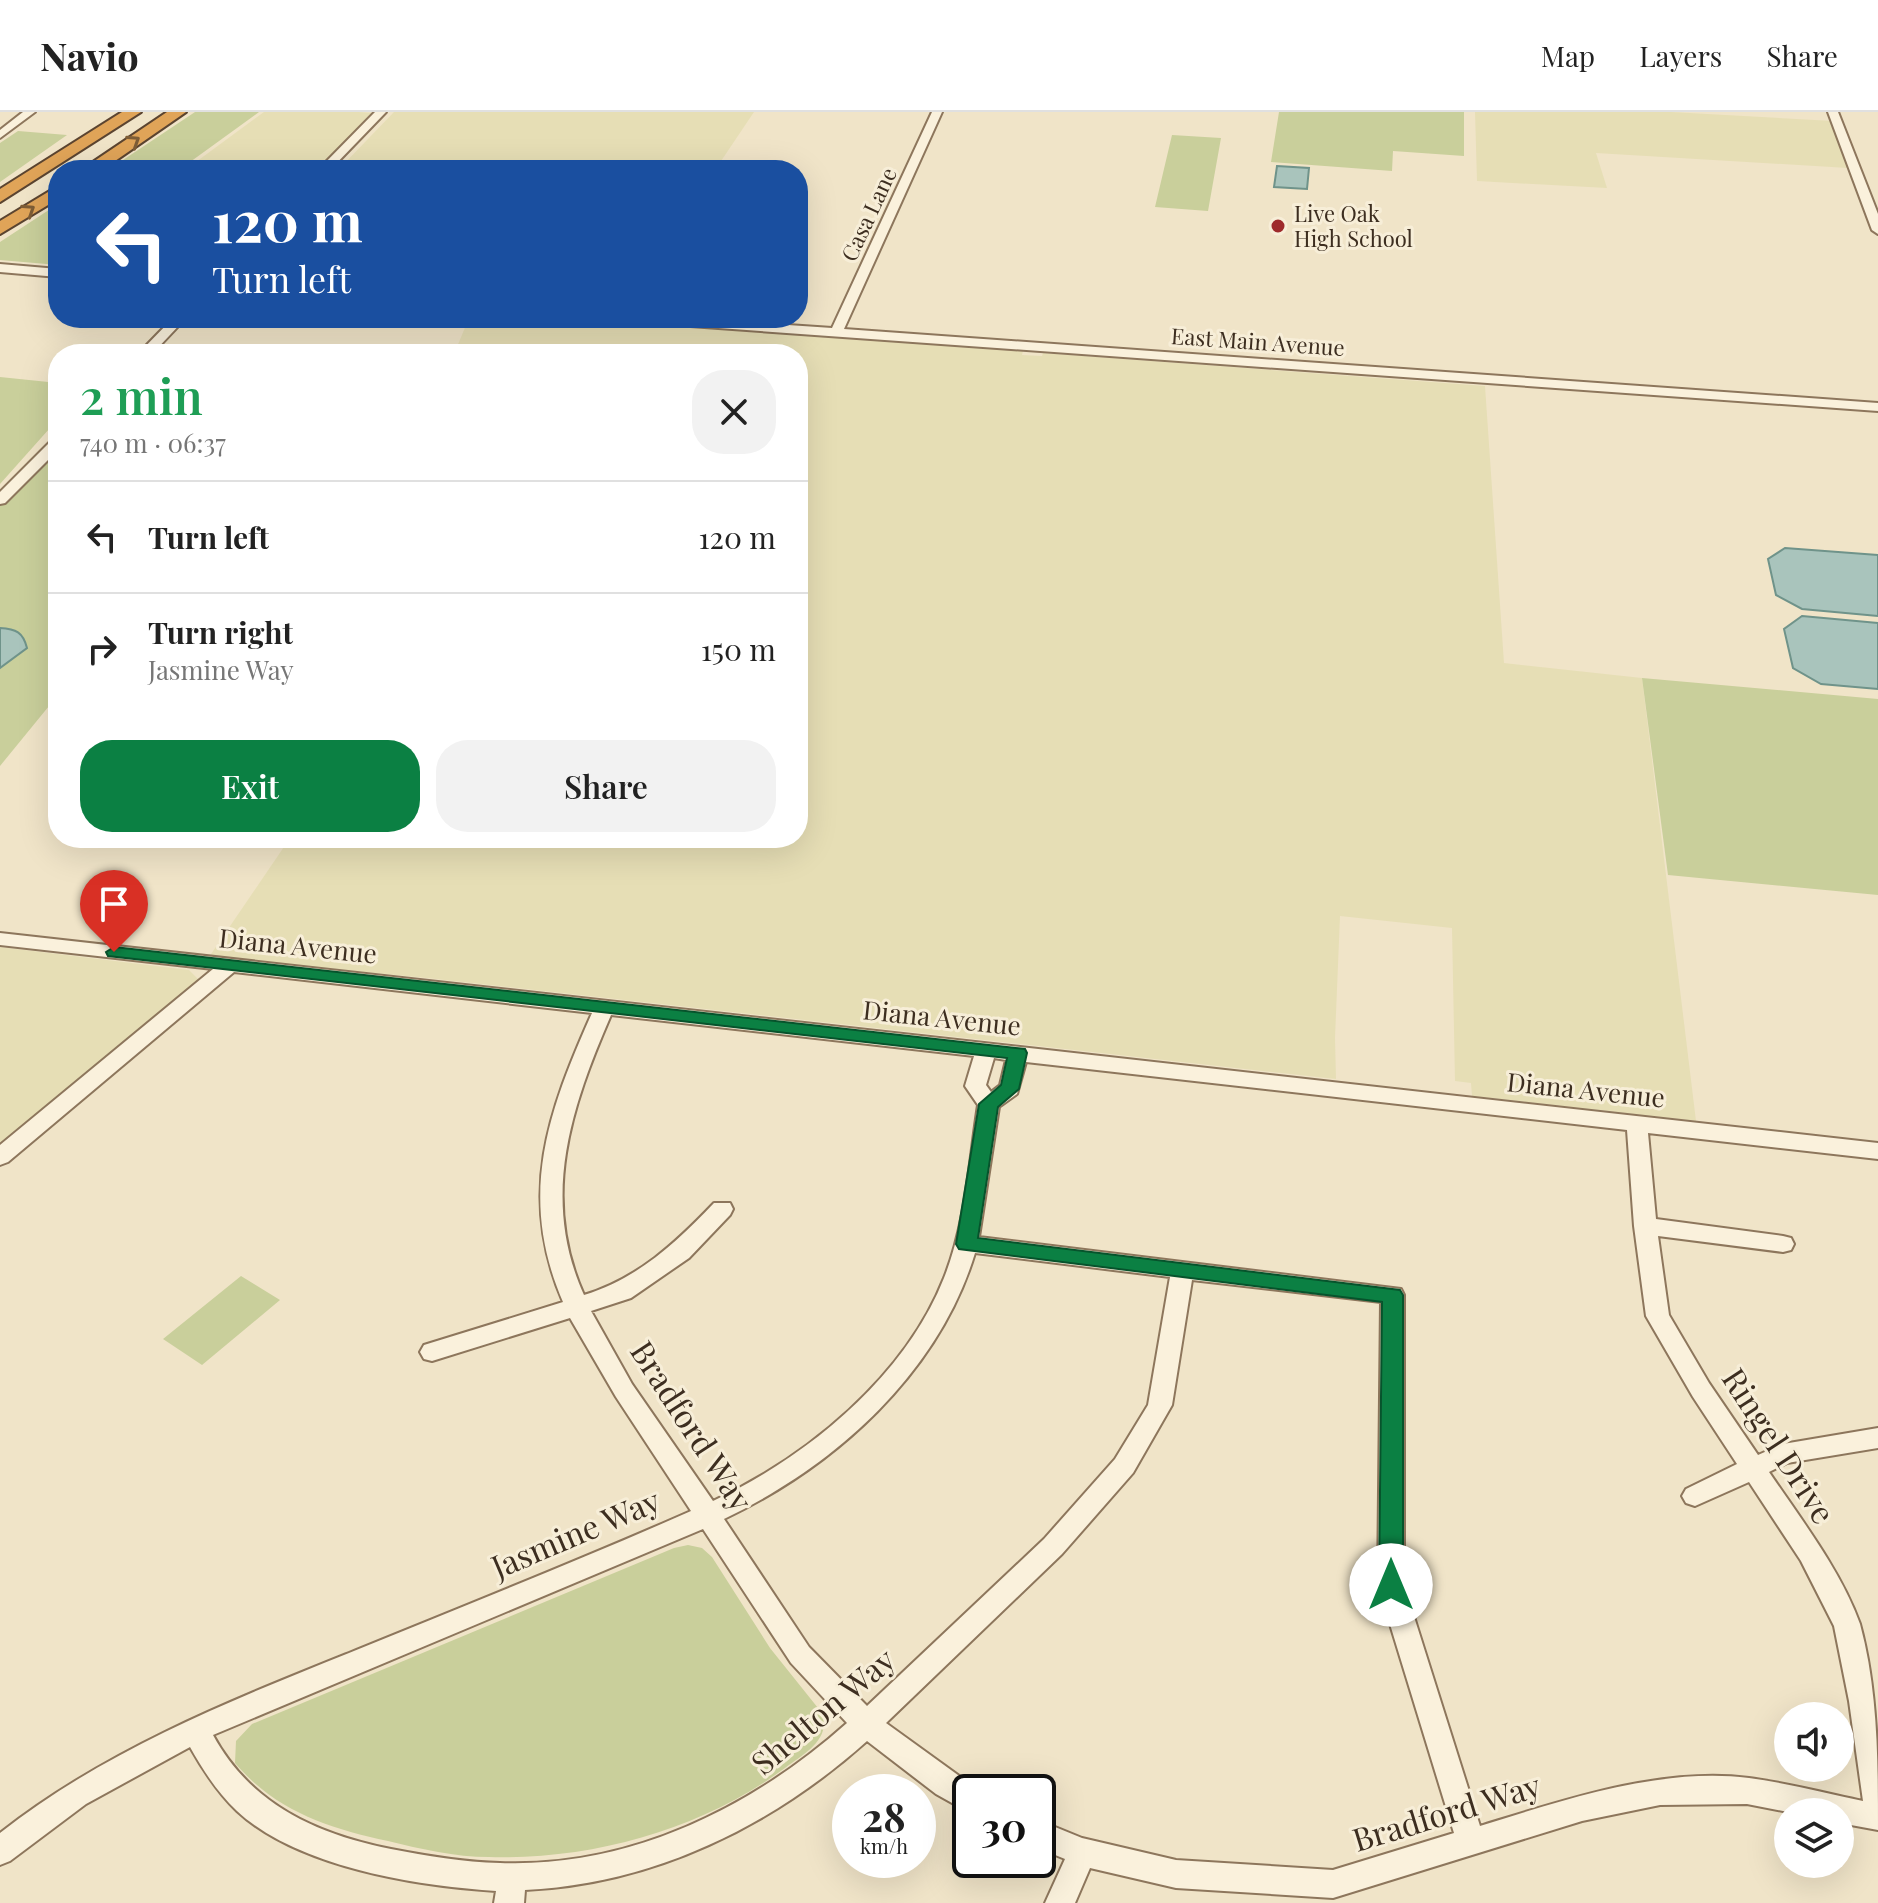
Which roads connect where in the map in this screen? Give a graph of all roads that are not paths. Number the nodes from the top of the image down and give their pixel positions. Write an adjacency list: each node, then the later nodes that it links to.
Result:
1 (30, 112): 7 (street)
2 (133, 112): 8 (highway)
3 (178, 112): 9 (highway, one-way to 3)
4 (381, 112): 10 (street)
5 (937, 112): 20 (street, Casa Lane)
6 (1833, 112): 15 (street)
7 (0, 135)
8 (58, 160)
9 (105, 160)
10 (334, 160)
11 (48, 166): 12 (highway)
12 (0, 197)
13 (48, 198): 14 (highway, one-way to 13)
14 (0, 229)
15 (1878, 230)
16 (0, 268): 17 (street)
17 (48, 272)
18 (170, 328): 21 (street)
19 (769, 328): 20 (street, East Main Avenue)
20 (836, 333): 22 (street, East Main Avenue)
21 (155, 344)
22 (1878, 407)
23 (48, 452): 24 (street)
24 (0, 500)
25 (0, 939): 26 (street, Diana Avenue)
26 (229, 966): 27 (street, Diana Avenue); 33 (street)
27 (604, 1008): 28 (street, Diana Avenue); 39 (street, Bradford Way)
28 (986, 1050): 29 (street, Diana Avenue); 30 (street, Jasmine Way)
29 (1018, 1053): 30 (street); 31 (street, Diana Avenue)
30 (989, 1104): 36 (street, Jasmine Way)
31 (1637, 1123): 32 (street, Diana Avenue); 35 (street, Ringel Drive)
32 (1878, 1151)
33 (0, 1157)
34 (722, 1209): 39 (street)
35 (1645, 1226): 37 (street); 42 (street, Ringel Drive)
36 (967, 1244): 38 (street); 44 (street, Jasmine Way)
37 (1783, 1244)
38 (1182, 1271): 45 (street, Shelton Way); 50 (street)
39 (577, 1308): 40 (street); 44 (street, Bradford Way)
40 (432, 1352)
41 (1878, 1438): 42 (street)
42 (1753, 1467): 43 (street); 48 (street, Ringel Drive)
43 (1695, 1496)
44 (708, 1515): 45 (street, Bradford Way); 46 (street, Jasmine Way)
45 (866, 1723): 47 (street, Bradford Way); 54 (street, Shelton Way)
46 (196, 1730): 52 (street, Jasmine Way); 54 (street, Shelton Way)
47 (952, 1789)
48 (1878, 1804)
49 (1878, 1817): 50 (street, Bradford Way)
50 (1470, 1840): 55 (street, Bradford Way)
51 (1056, 1841): 53 (street, Bradford Way)
52 (0, 1851)
53 (1082, 1852): 55 (street, Bradford Way); 56 (street)
54 (511, 1890)
55 (1336, 1893)
56 (1060, 1903)

